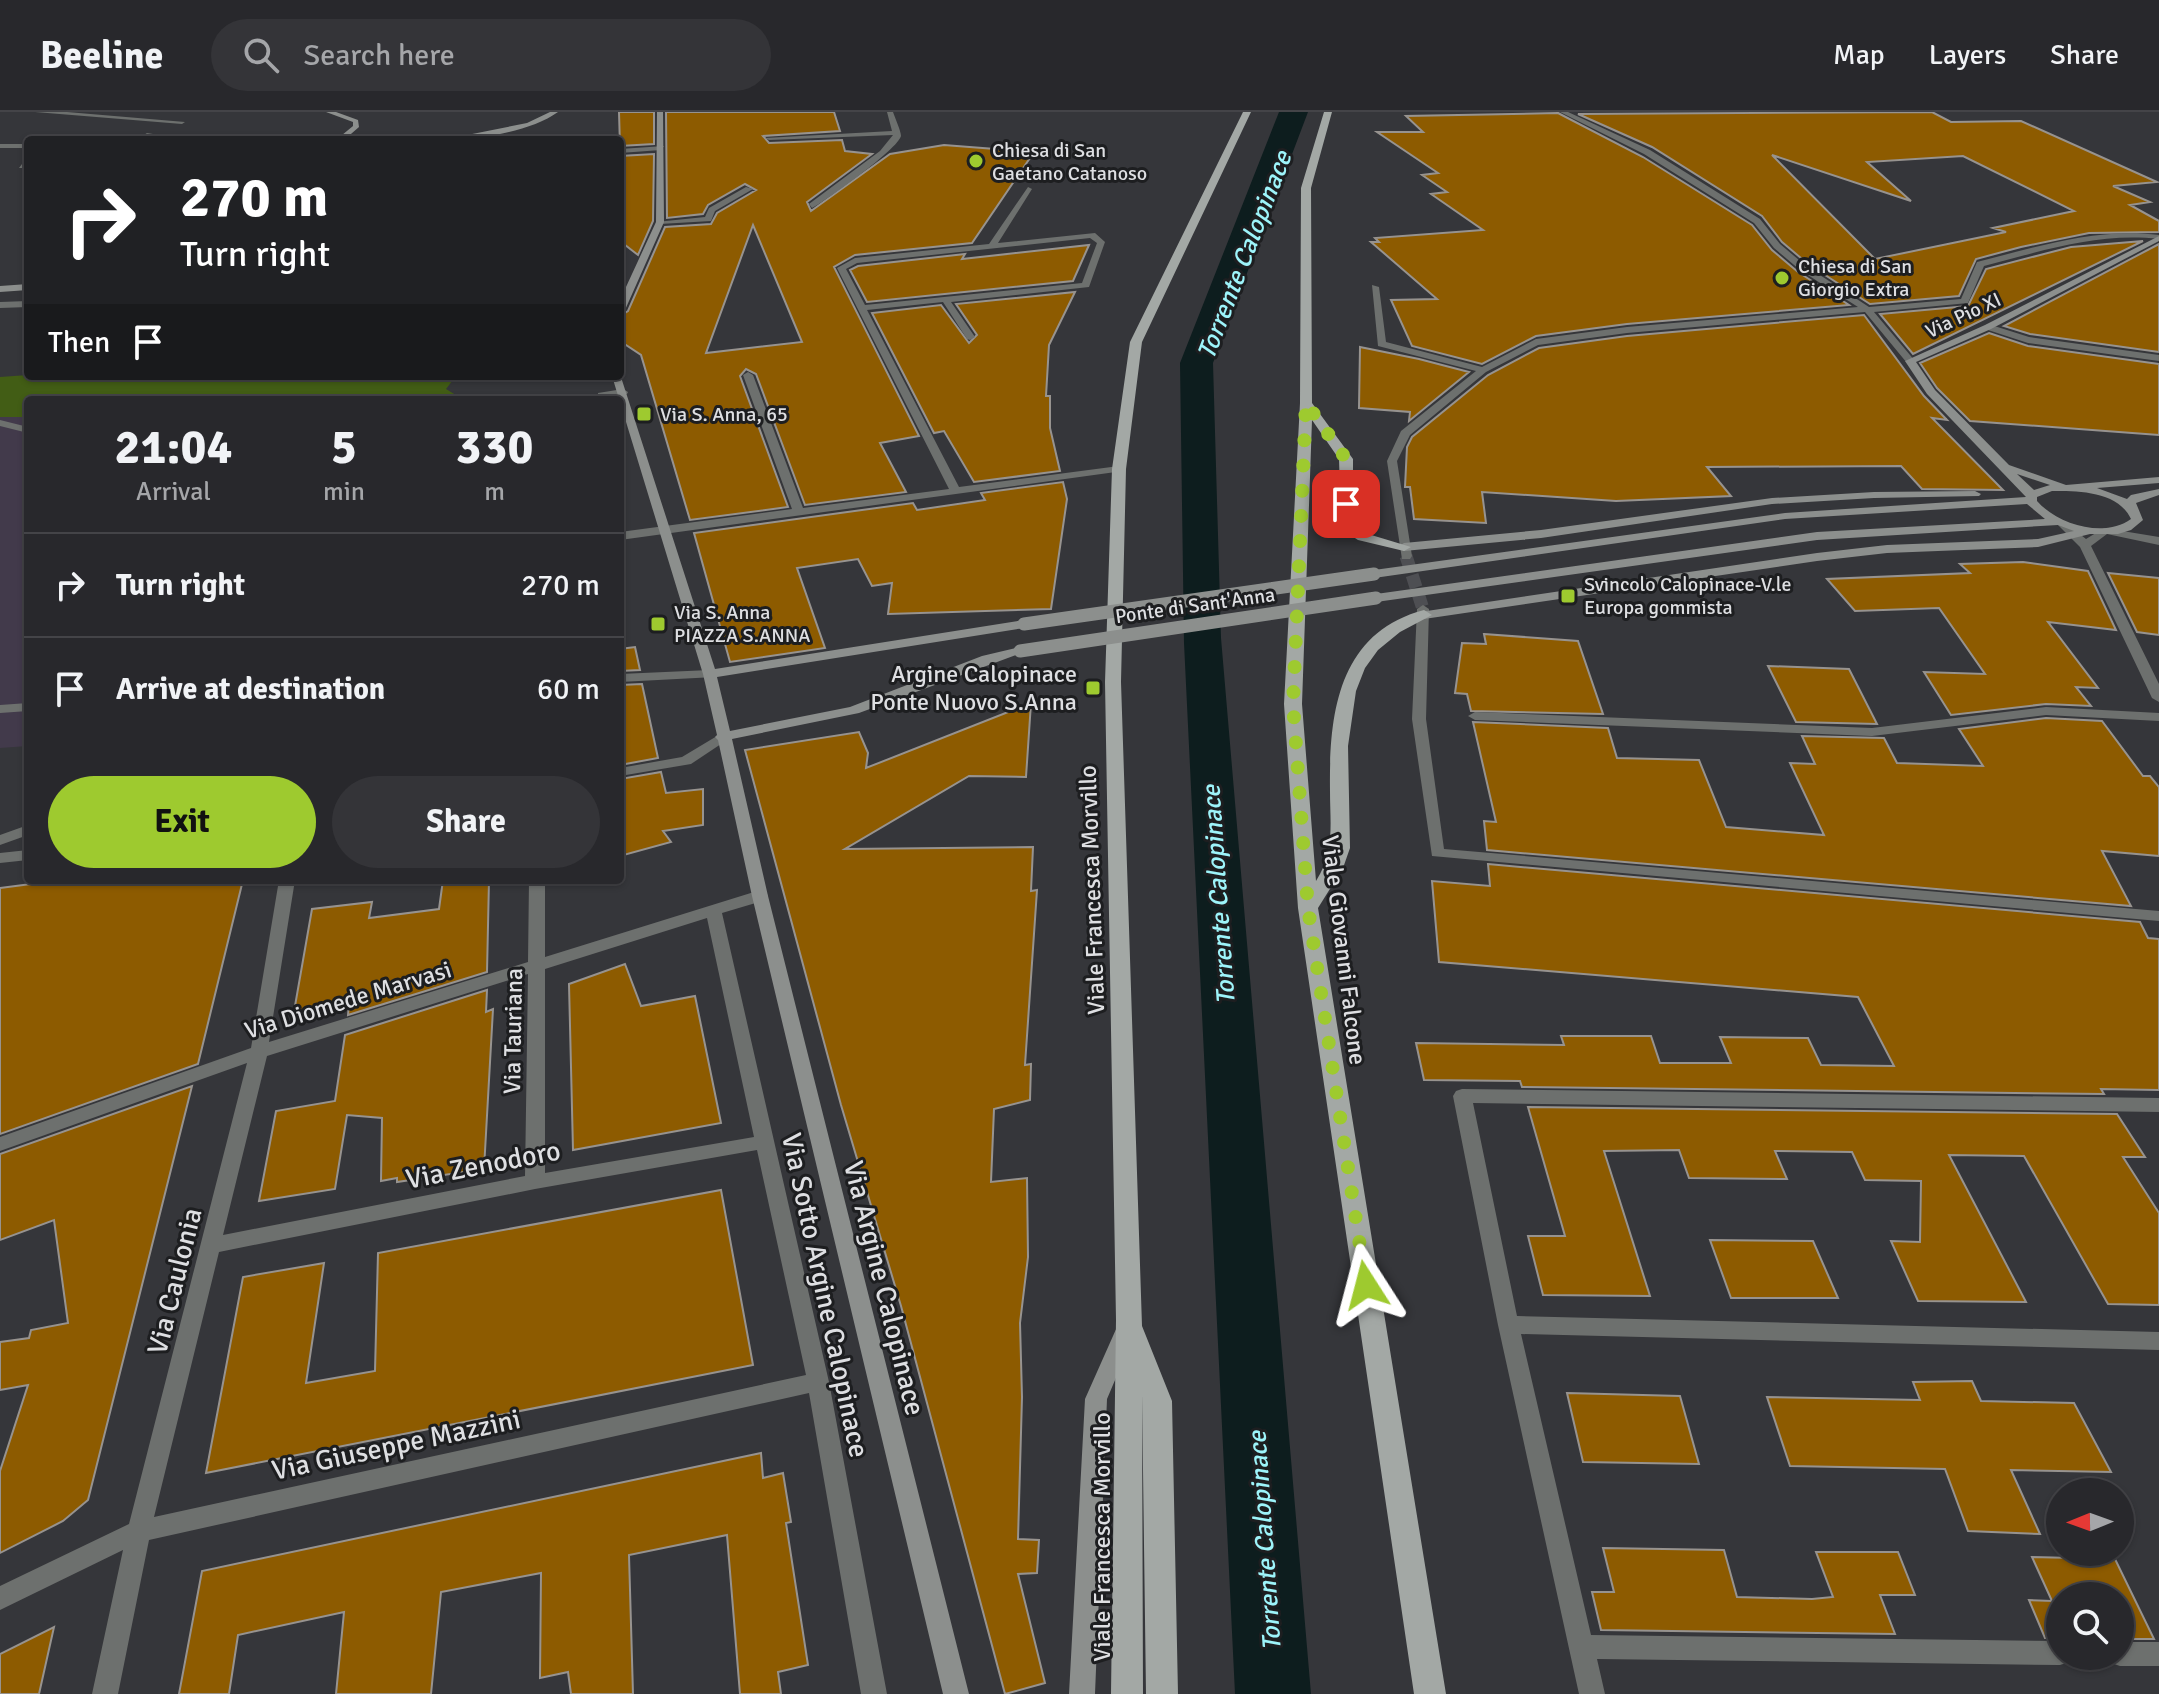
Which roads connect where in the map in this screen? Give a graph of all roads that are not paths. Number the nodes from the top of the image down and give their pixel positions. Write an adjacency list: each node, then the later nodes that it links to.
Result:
1 (38, 112): 9 (street)
2 (329, 112): 13 (street)
3 (555, 112): 14 (street)
4 (660, 112): 18 (street)
5 (890, 112): 10 (street)
6 (1247, 112): 50 (main road, Viale Francesca Morvillo)
7 (1328, 112): 46 (main road, Viale Giovanni Falcone)
8 (1563, 112): 36 (street)
9 (179, 125)
10 (897, 133): 15 (street); 24 (street)
11 (149, 134): 12 (street)
12 (146, 136)
13 (345, 136)
14 (468, 136)
15 (769, 138)
16 (0, 146): 17 (street)
17 (24, 146)
18 (661, 148): 19 (street); 25 (street)
19 (624, 151)
20 (24, 178): 21 (street)
21 (18, 179)
22 (749, 189): 25 (street)
23 (1028, 189): 27 (street)
24 (812, 206)
25 (660, 222): 32 (street)
26 (2159, 237): 36 (street); 37 (street, Via Pio XI)
27 (992, 246): 31 (street); 35 (street)
28 (24, 287): 30 (street)
29 (1375, 287): 41 (street)
30 (0, 289)
31 (945, 299): 35 (street); 38 (street)
32 (624, 301)
33 (24, 304): 34 (street)
34 (0, 305)
35 (863, 308): 53 (street)
36 (1868, 310): 40 (street); 41 (street)
37 (1988, 327): 39 (street); 40 (street, Via Pio XI)
38 (970, 337)
39 (2159, 358)
40 (1910, 361): 49 (street, Via Pio XI)
41 (1483, 370): 65 (street)
42 (748, 375): 57 (street)
43 (618, 380): 44 (street, Via Argine Calopinace)
44 (623, 392): 45 (street); 59 (street, Via Argine Calopinace)
45 (602, 396)
46 (1306, 403): 65 (main road); 83 (main road, Viale Giovanni Falcone)
47 (0, 423): 48 (street)
48 (24, 429)
49 (2005, 466): 52 (street, Via Pio XI); 55 (street, Via Pio XI)
50 (1119, 469): 53 (street); 93 (main road, Viale Francesca Morvillo)
51 (2159, 480): 52 (street)
52 (2067, 487): 55 (street); 56 (street, Via Pio XI)
53 (956, 492): 57 (street)
54 (2159, 492): 56 (street)
55 (2032, 497): 58 (street, Via Pio XI); 65 (street); 67 (street, Ponte di Sant'Anna, bridge)
56 (2134, 512): 60 (street); 62 (street)
57 (799, 513): 59 (street)
58 (2060, 523): 60 (street); 63 (street); 74 (street, Ponte di Sant'Anna, bridge)
59 (666, 530): 61 (street); 67 (street, Via Argine Calopinace)
60 (2102, 531): 63 (street); 64 (street)
61 (624, 535)
62 (2159, 535)
63 (2080, 540): 66 (street); 69 (street)
64 (2159, 541)
65 (1405, 552)
66 (1424, 612): 83 (main road); 85 (street)
67 (710, 674): 68 (street); 74 (street, Via Argine Calopinace)
68 (624, 678)
69 (2159, 698)
70 (24, 707): 71 (street)
71 (0, 709)
72 (1475, 716): 73 (street)
73 (2159, 717)
74 (722, 737): 75 (street); 82 (street, Via Argine Calopinace)
75 (624, 771)
76 (24, 831): 77 (street)
77 (0, 840)
78 (24, 855): 79 (street)
79 (0, 858)
80 (286, 884): 87 (street, Via Caulonia)
81 (537, 884): 86 (street, Via Tauriana)
82 (760, 896): 84 (street); 105 (street, Via Argine Calopinace)
83 (1308, 908): 109 (main road, Viale Giovanni Falcone)
84 (713, 910): 86 (street, Via Diomede Marvasi); 89 (street, Via Sotto Argine Calopinace)
85 (2159, 916)
86 (537, 967): 87 (street, Via Diomede Marvasi); 91 (street, Via Tauriana)
87 (259, 1052): 90 (street, Via Diomede Marvasi); 92 (street, Via Caulonia)
88 (2159, 1105): 94 (street)
89 (765, 1142): 91 (street, Via Zenodoro); 96 (street, Via Sotto Argine Calopinace)
90 (0, 1144)
91 (535, 1182): 92 (street, Via Zenodoro)
92 (212, 1245): 97 (street, Via Caulonia)
93 (1129, 1320): 106 (street); 107 (main road, Viale Francesca Morvillo); 108 (main road)
94 (1508, 1325): 95 (street); 99 (street)
95 (2159, 1341)
96 (818, 1382): 97 (street, Via Giuseppe Mazzini); 104 (street, Via Sotto Argine Calopinace)
97 (139, 1531): 98 (street, Via Giuseppe Mazzini); 103 (street, Via Caulonia)
98 (0, 1598)
99 (1584, 1647): 100 (street); 110 (street)
100 (2046, 1653)
101 (2134, 1654): 102 (street)
102 (2159, 1654)
103 (105, 1694)
104 (874, 1694)
105 (956, 1694)
106 (1082, 1694)
107 (1127, 1694)
108 (1162, 1694)
109 (1430, 1694)
110 (1592, 1694)

